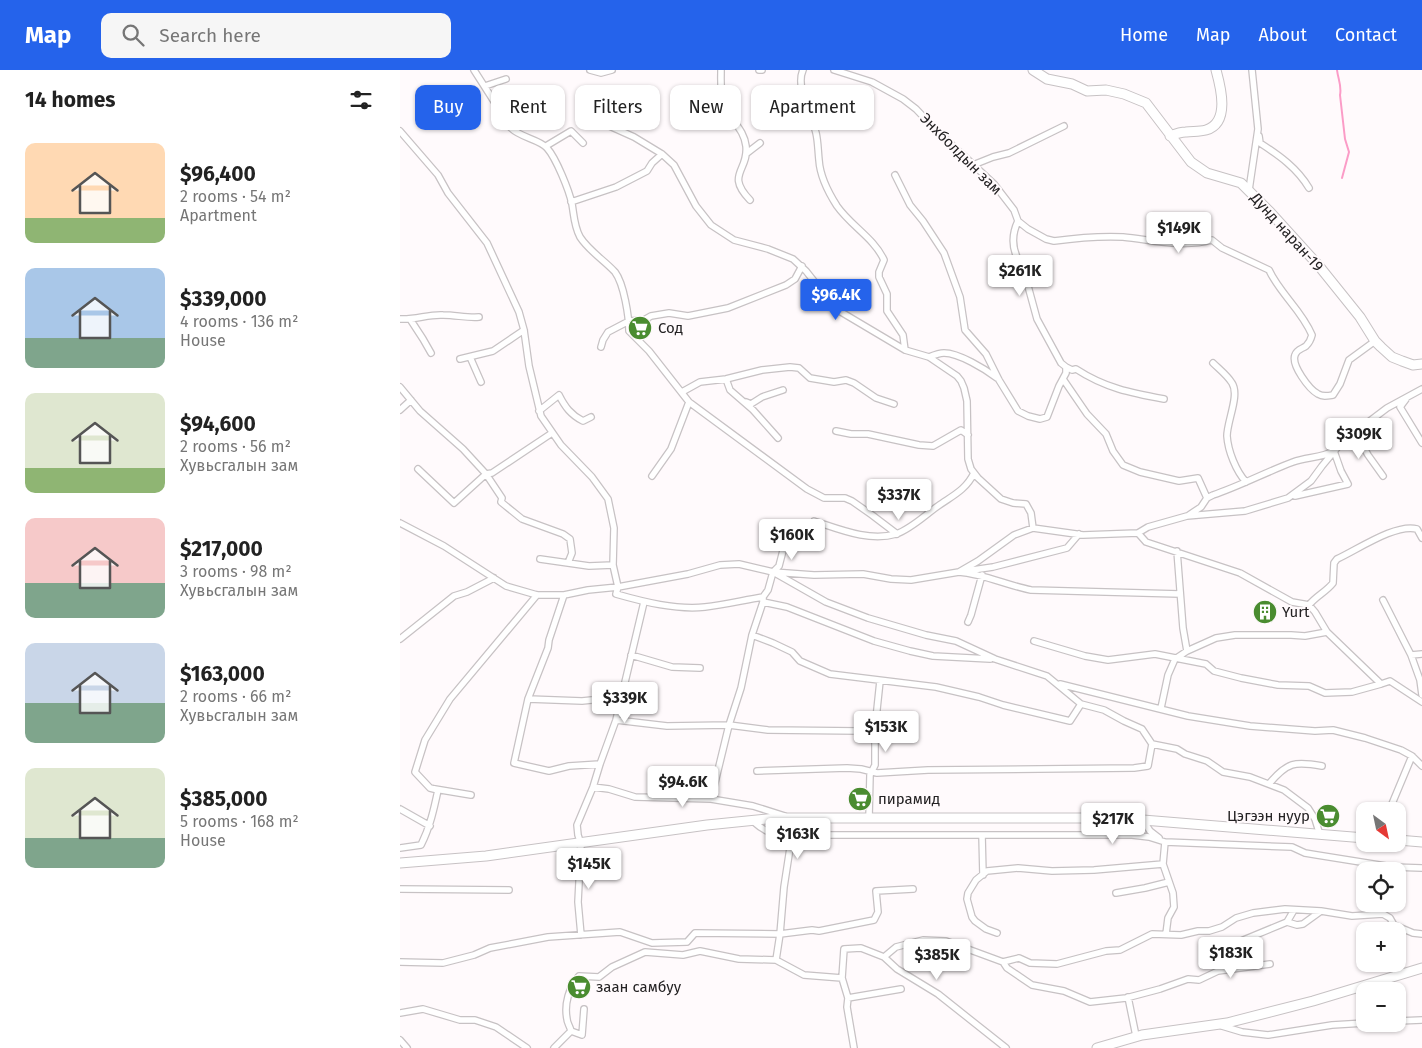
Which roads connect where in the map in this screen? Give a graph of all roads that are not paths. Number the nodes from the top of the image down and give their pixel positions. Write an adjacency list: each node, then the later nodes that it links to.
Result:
1 (474, 70): 11 (street)
2 (590, 70): 3 (street)
3 (612, 70)
4 (721, 70): 20 (street)
5 (803, 70): 37 (street)
6 (834, 70): 22 (street, Энхболдын зам)
7 (1033, 70): 16 (main road, Дунд наран-19)
8 (1216, 70): 16 (main road)
9 (1252, 70): 13 (street)
10 (506, 79): 11 (street)
11 (484, 86): 19 (street)
12 (1064, 126): 22 (street)
13 (1258, 129): 24 (street); 25 (street)
14 (618, 130): 21 (street)
15 (400, 131): 34 (street)
16 (1170, 136): 25 (main road, Дунд наран-19)
17 (583, 143): 19 (street)
18 (760, 143): 20 (street)
19 (546, 146): 27 (street)
20 (747, 153): 26 (street)
21 (662, 154): 27 (street); 29 (street)
22 (973, 165): 28 (street, Энхболдын зам)
23 (896, 175): 47 (street)
24 (1309, 188)
25 (1249, 190): 35 (main road, Дунд наран-19)
26 (750, 200)
27 (571, 202): 33 (street)
28 (1018, 221): 35 (street, Энхболдын зам); 44 (street)
29 (802, 266): 33 (street); 37 (street)
30 (479, 318): 32 (street)
31 (400, 319): 32 (street)
32 (410, 319): 38 (street)
33 (629, 321): 36 (street); 52 (street)
34 (524, 330): 39 (street); 60 (street)
35 (1375, 341): 43 (main road, Дунд наран-19)
36 (601, 347)
37 (905, 350): 40 (street)
38 (431, 353)
39 (470, 357): 41 (street); 48 (street)
40 (929, 357): 47 (street); 65 (street)
41 (460, 359)
42 (1213, 363): 74 (street)
43 (1422, 364)
44 (1066, 367): 46 (street); 53 (street)
45 (726, 379): 52 (street); 56 (street); 58 (street)
46 (1063, 379): 47 (street); 75 (street)
47 (998, 380)
48 (481, 382)
49 (400, 387): 55 (street)
50 (1422, 389): 54 (street)
51 (782, 390): 56 (street)
52 (682, 392): 57 (street)
53 (1164, 399)
54 (1406, 399): 63 (street); 67 (street)
55 (411, 400): 59 (street); 71 (street)
56 (742, 400): 66 (street)
57 (689, 402): 72 (street); 82 (street)
58 (894, 404)
59 (400, 410)
60 (539, 411): 61 (street); 64 (street)
61 (591, 417)
62 (836, 431): 65 (street)
63 (1355, 432): 68 (street); 73 (street)
64 (552, 433): 71 (street); 89 (street)
65 (968, 435): 70 (street)
66 (778, 438)
67 (1422, 443)
68 (1334, 451): 74 (street); 76 (street); 76 (street)
69 (418, 470): 71 (street)
70 (974, 473): 80 (street); 82 (street)
71 (486, 474): 88 (street)
72 (652, 476)
73 (1383, 476)
74 (1246, 482): 75 (street)
75 (1207, 498): 77 (street)
76 (1288, 498): 77 (street)
77 (1187, 516): 81 (street)
78 (814, 520): 82 (street)
79 (400, 523): 93 (street)
80 (1033, 528): 83 (street); 91 (street)
81 (1138, 533): 83 (street); 86 (street)
82 (896, 534)
83 (1079, 534): 91 (street)
84 (1422, 538): 101 (street)
85 (786, 539): 90 (street)
86 (1177, 551): 95 (street); 101 (street)
87 (540, 559): 88 (street)
88 (568, 563): 89 (street)
89 (614, 564): 94 (street)
90 (773, 572): 91 (street); 94 (street); 98 (street); 111 (street)
91 (959, 572): 92 (street)
92 (982, 575): 95 (street); 102 (street)
93 (494, 578): 96 (street); 105 (street)
94 (618, 587): 97 (street); 100 (street)
95 (1180, 594): 107 (street)
96 (537, 595): 97 (street); 135 (street)
97 (564, 595): 120 (street)
98 (763, 600): 100 (street); 104 (street); 111 (street)
99 (1383, 600): 110 (street)
100 (644, 602): 109 (street)
101 (1309, 605): 103 (street)
102 (968, 622)
103 (1327, 632): 107 (street); 117 (street)
104 (752, 635): 115 (street); 125 (street)
105 (400, 639)
106 (1034, 641): 112 (street)
107 (1187, 651): 112 (street)
108 (1422, 654): 110 (street)
109 (630, 655): 113 (street); 119 (street)
110 (1411, 655): 114 (street)
111 (995, 659): 116 (street)
112 (1175, 659): 117 (street); 123 (street)
113 (700, 668)
114 (1421, 680): 118 (street)
115 (880, 681): 122 (street); 126 (street)
116 (1058, 684): 122 (street); 123 (street)
117 (1381, 684): 121 (street)
118 (1422, 695)
119 (620, 697): 120 (street); 124 (street)
120 (528, 699): 129 (street)
121 (1422, 702)
122 (1082, 704): 127 (street)
123 (1161, 708): 128 (street)
124 (616, 720): 125 (street); 129 (street)
125 (729, 725): 126 (street); 138 (street)
126 (875, 728): 133 (street)
127 (1152, 744): 133 (street); 134 (street)
128 (1412, 756): 131 (street); 139 (street)
129 (600, 764): 136 (street)
130 (1322, 766): 134 (street)
131 (1422, 766)
132 (757, 771): 133 (street)
133 (872, 771): 142 (street)
134 (1270, 784): 148 (street)
135 (430, 788): 137 (street); 145 (street)
136 (593, 788): 138 (street); 153 (street)
137 (471, 795)
138 (711, 799): 141 (street)
139 (1393, 802)
140 (400, 809): 145 (street)
141 (790, 818): 142 (main road); 144 (main road)
142 (869, 818): 143 (main road)
143 (1143, 820): 148 (main road); 151 (street)
144 (754, 822): 146 (street); 153 (main road)
145 (430, 826): 154 (street)
146 (792, 835): 147 (street); 168 (street)
147 (982, 835): 151 (street); 158 (street)
148 (1320, 835): 149 (main road)
149 (1356, 837)
150 (1406, 841): 152 (main road)
151 (1166, 842): 156 (street); 157 (street)
152 (1422, 842)
153 (581, 844): 155 (main road); 171 (street)
154 (400, 848)
155 (400, 863)
156 (1163, 864): 158 (street); 159 (street)
157 (1422, 868)
158 (983, 875): 167 (street)
159 (1169, 882): 163 (street); 169 (street)
160 (400, 889): 162 (street)
161 (913, 889): 168 (street)
162 (509, 890)
163 (1116, 894)
164 (1294, 910): 165 (street); 166 (street); 169 (street)
165 (1322, 911): 166 (street); 170 (street)
166 (1287, 922): 172 (street)
167 (997, 933)
168 (780, 934): 171 (street); 174 (street)
169 (1166, 934): 176 (street)
170 (1422, 934)
171 (581, 935): 175 (street)
172 (1241, 941)
173 (884, 956): 176 (street); 179 (street); 196 (street)
174 (776, 960): 179 (street); 189 (street)
175 (400, 962)
176 (1003, 962): 181 (street)
177 (1270, 964): 181 (street)
178 (1422, 968): 188 (main road)
179 (842, 978): 182 (street)
180 (901, 989): 182 (street)
181 (1128, 997): 190 (street)
182 (848, 998): 195 (street)
183 (584, 1009): 189 (street)
184 (400, 1013): 193 (street)
185 (1422, 1020): 186 (street)
186 (1406, 1021)
187 (1356, 1024): 188 (street)
188 (1219, 1025): 190 (main road)
189 (571, 1031): 194 (street)
190 (1136, 1036): 197 (main road)
191 (400, 1040): 192 (street)
192 (407, 1048)
193 (526, 1048)
194 (554, 1048)
195 (854, 1048)
196 (1006, 1048)
197 (1097, 1048)

